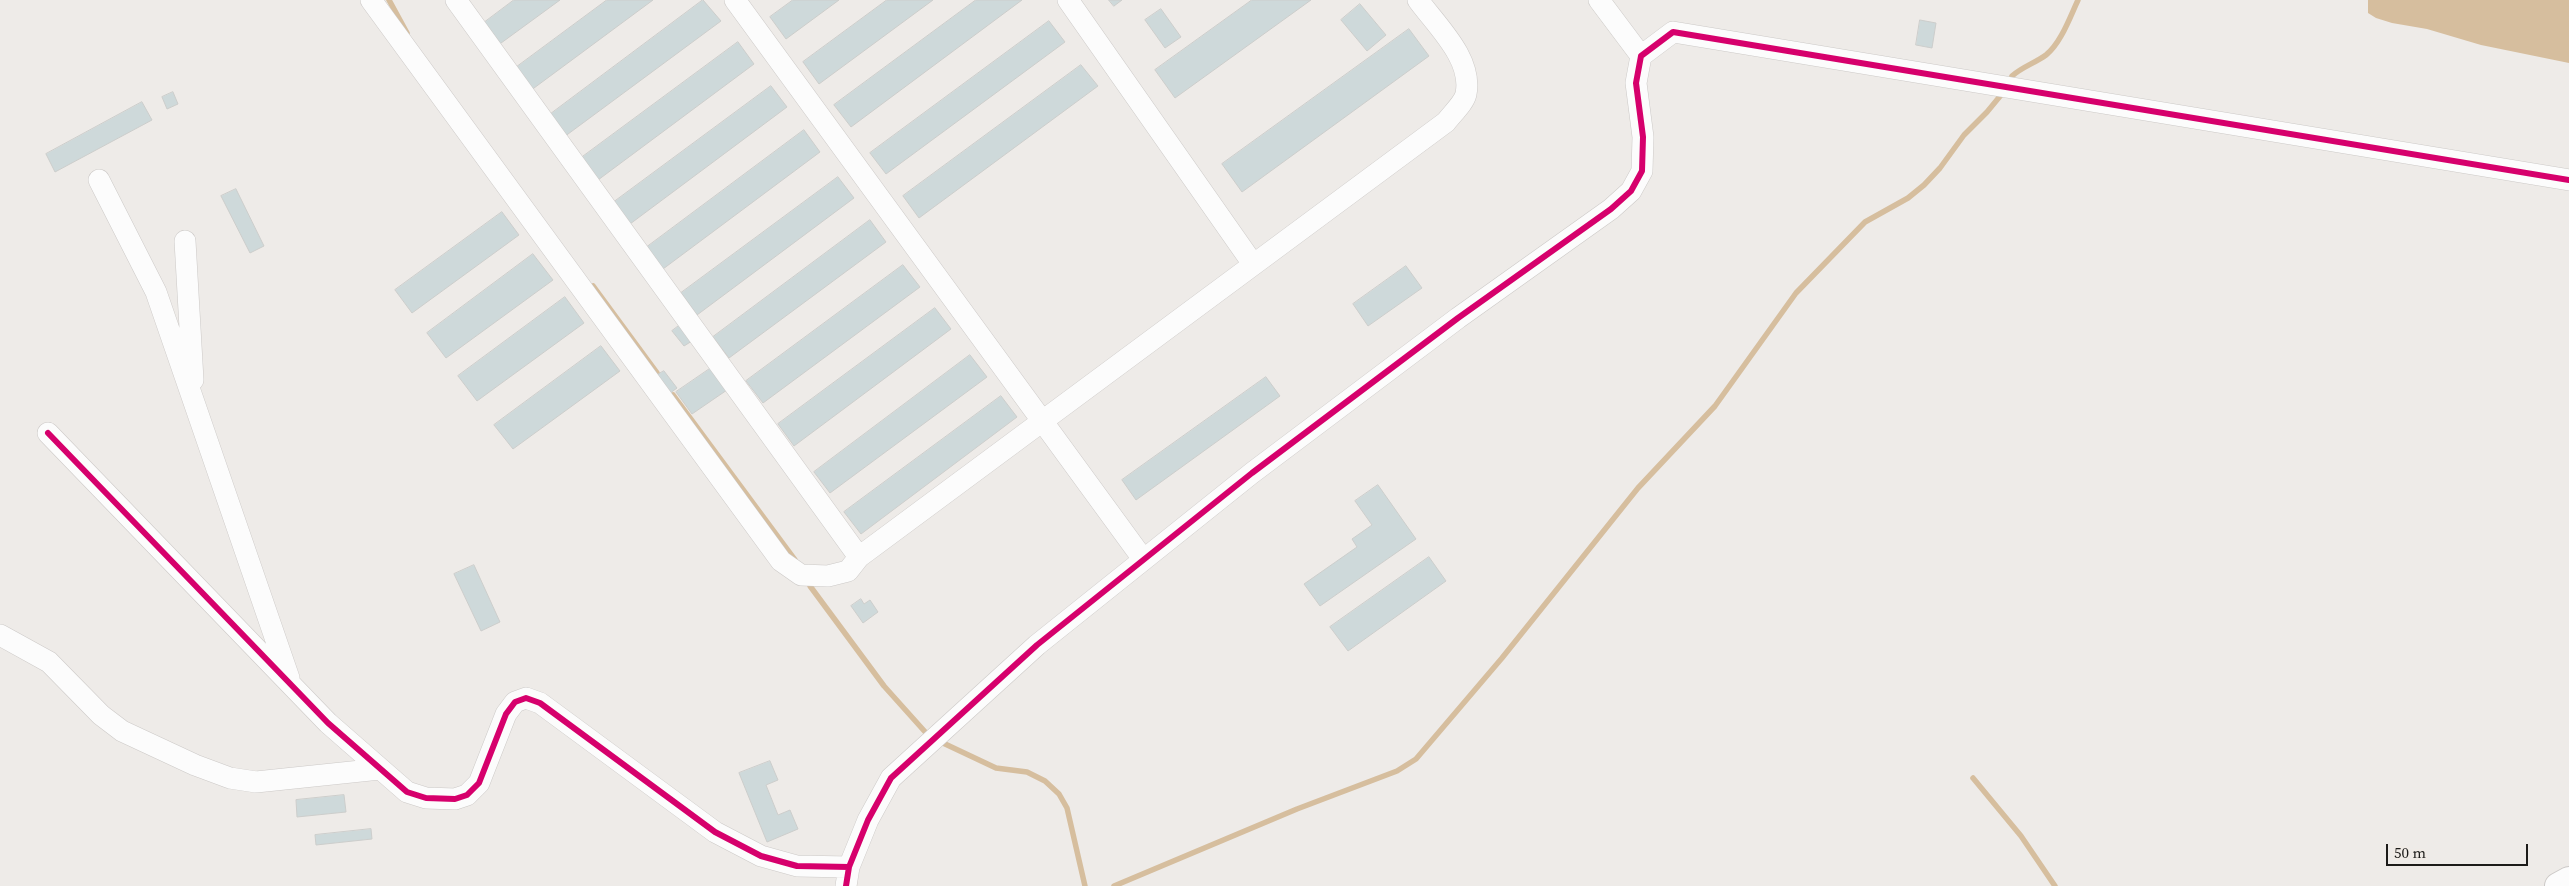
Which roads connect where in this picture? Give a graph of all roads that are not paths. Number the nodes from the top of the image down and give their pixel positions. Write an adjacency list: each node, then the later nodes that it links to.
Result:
1 (371, 0): 15 (street)
2 (456, 0): 15 (street)
3 (735, 0): 13 (street)
4 (1068, 0): 11 (street)
5 (1418, 0): 11 (street)
6 (1599, 0): 7 (street)
7 (1641, 56): 9 (street); 16 (street)
8 (99, 180): 12 (street)
9 (2569, 180)
10 (185, 241): 12 (street)
11 (1253, 264): 13 (street)
12 (195, 405): 18 (street)
13 (1041, 420): 15 (street); 16 (street)
14 (48, 433): 18 (street)
15 (859, 557)
16 (1143, 559): 20 (street)
17 (0, 634): 19 (street)
18 (291, 684): 19 (street)
19 (380, 769): 20 (street)
20 (848, 877)
21 (2569, 880): 22 (main road)
22 (2558, 886)

